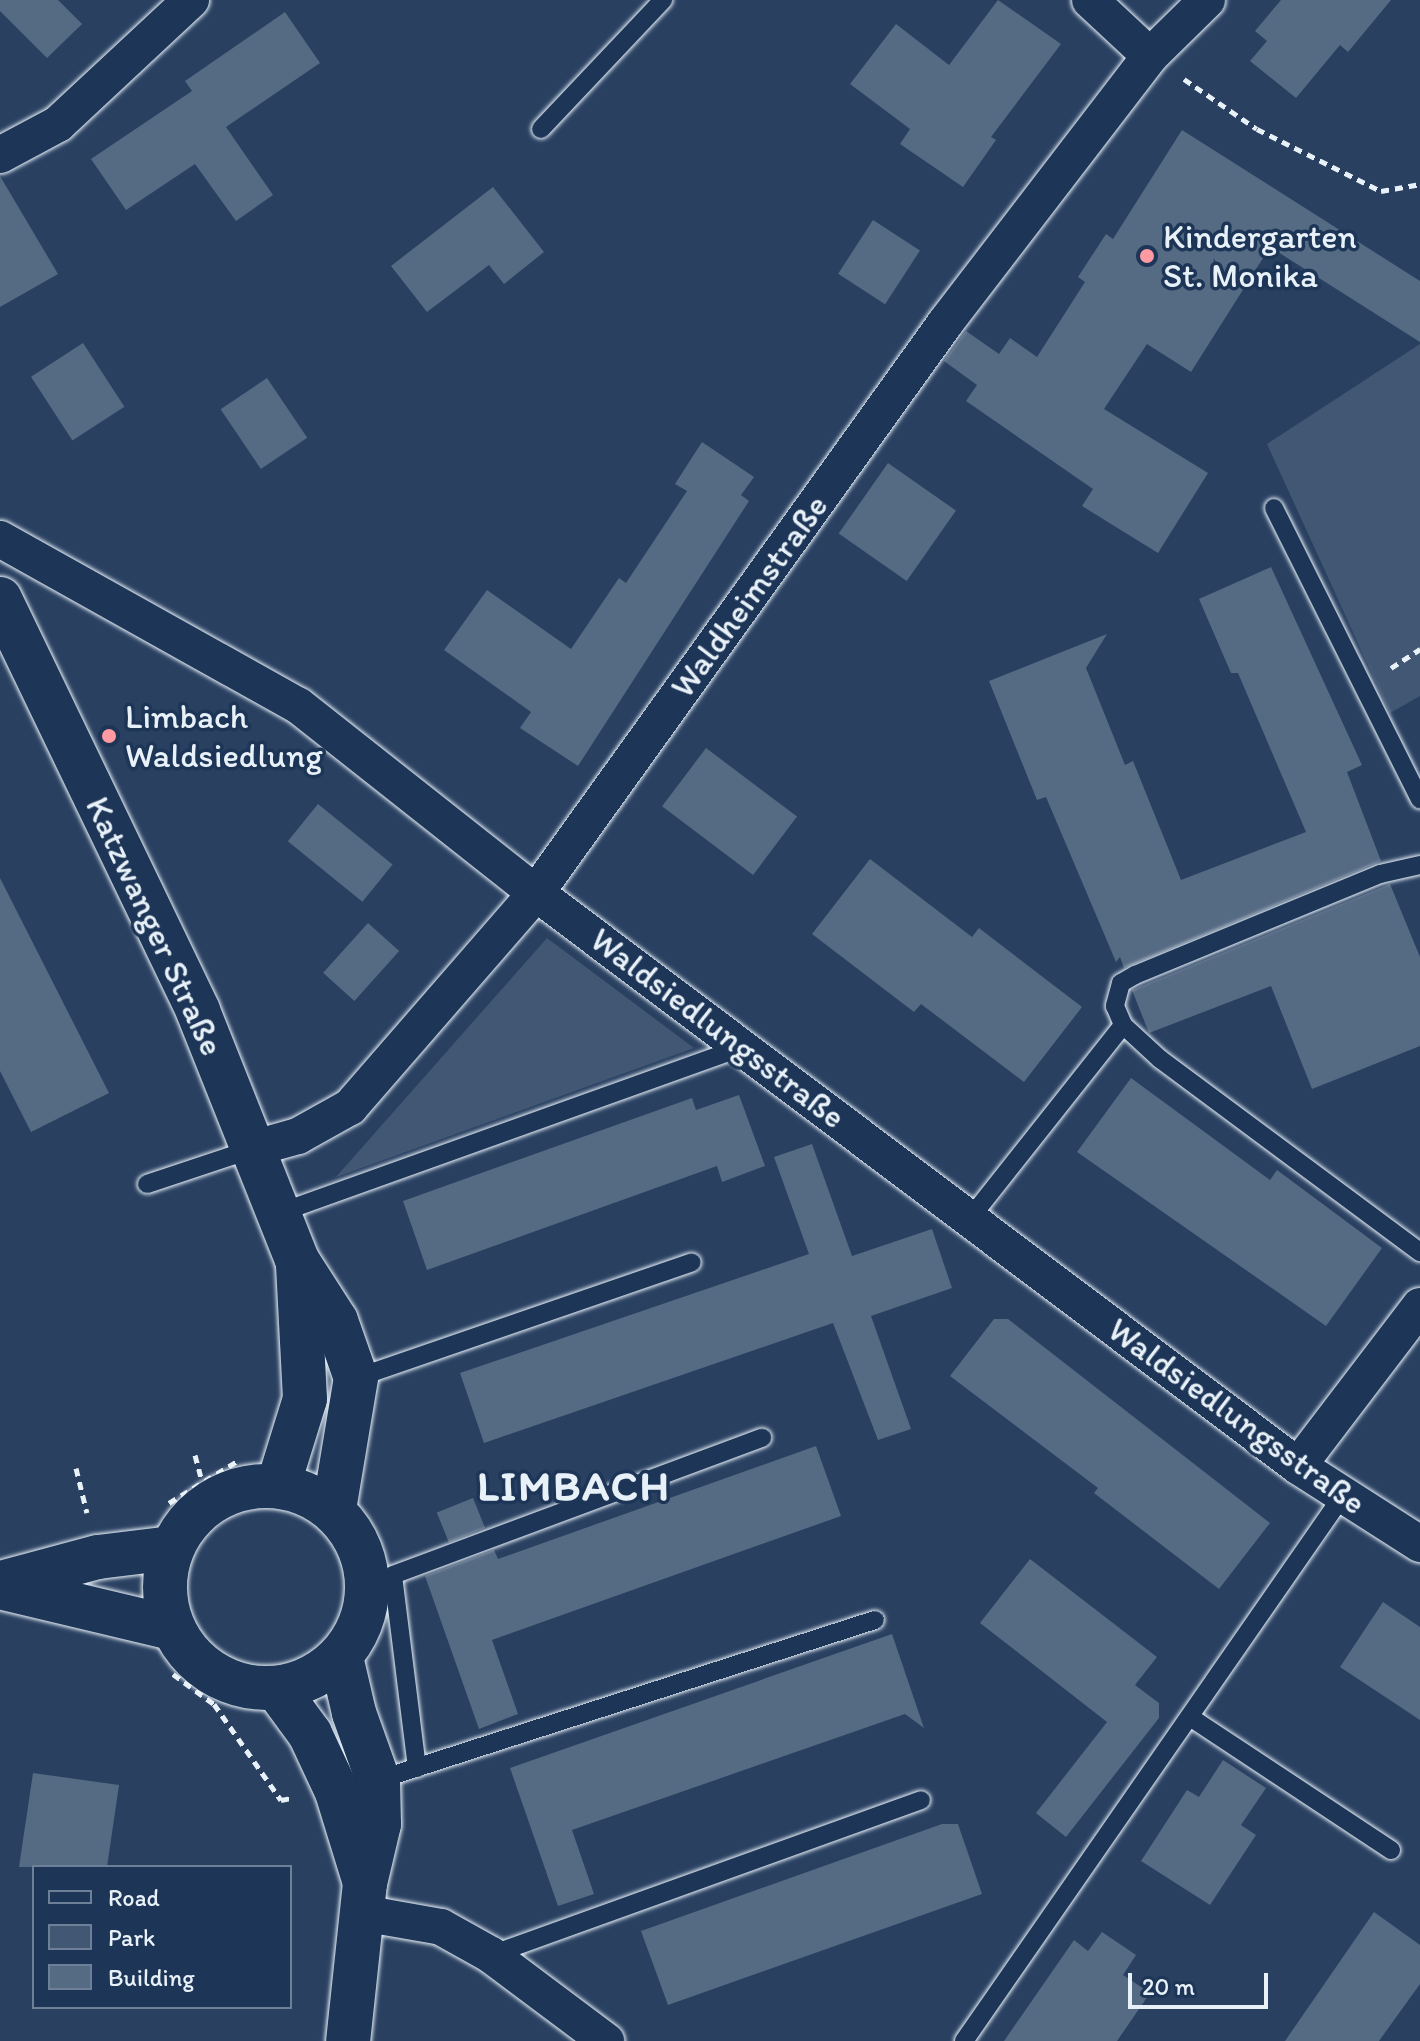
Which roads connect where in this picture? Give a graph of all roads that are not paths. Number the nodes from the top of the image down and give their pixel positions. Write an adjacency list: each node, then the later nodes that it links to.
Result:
1 (191, 0): 7 (street)
2 (663, 0): 6 (lane)
3 (1090, 0): 5 (street)
4 (1207, 0): 5 (street, Waldheimstraße)
5 (1162, 64): 13 (street, Waldheimstraße)
6 (541, 129)
7 (0, 155)
8 (1274, 508): 11 (lane)
9 (0, 539): 13 (street, Waldsiedlungsstraße)
10 (0, 599): 16 (main road, Katzwanger Straße)
11 (1420, 800)
12 (1420, 865): 14 (lane)
13 (536, 893): 15 (street, Waldsiedlungsstraße); 16 (street, Waldheimstraße)
14 (1123, 1025): 19 (lane); 20 (lane)
15 (745, 1046): 18 (lane); 19 (street, Waldsiedlungsstraße)
16 (255, 1148): 17 (lane); 18 (main road, Katzwanger Straße)
17 (147, 1184)
18 (279, 1213): 21 (main road, Katzwanger Straße)
19 (971, 1217): 26 (street, Waldsiedlungsstraße)
20 (1420, 1252)
21 (297, 1260): 24 (main road, Katzwanger Straße); 27 (main road, Katzwanger Straße)
22 (692, 1262): 24 (lane)
23 (1420, 1306): 26 (street)
24 (356, 1378): 29 (main road, Katzwanger Straße)
25 (762, 1438): 38 (lane)
26 (1298, 1466): 28 (street, Waldsiedlungsstraße)
27 (278, 1486): 29 (main road); 31 (main road)
28 (1341, 1498): 30 (street, Waldsiedlungsstraße); 37 (lane)
29 (334, 1510): 35 (main road)
30 (1420, 1544)
31 (171, 1548): 32 (main road); 34 (main road)
32 (0, 1585): 34 (main road)
33 (875, 1620): 38 (lane)
34 (169, 1648): 36 (main road)
35 (341, 1657): 36 (main road); 38 (main road)
36 (277, 1689): 38 (main road)
37 (1190, 1717): 40 (lane); 45 (lane)
38 (377, 1780): 41 (main road)
39 (921, 1800): 42 (lane)
40 (1391, 1850)
41 (364, 1898): 42 (street); 43 (main road)
42 (491, 1955): 44 (street)
43 (348, 2041)
44 (606, 2041)
45 (964, 2041)

